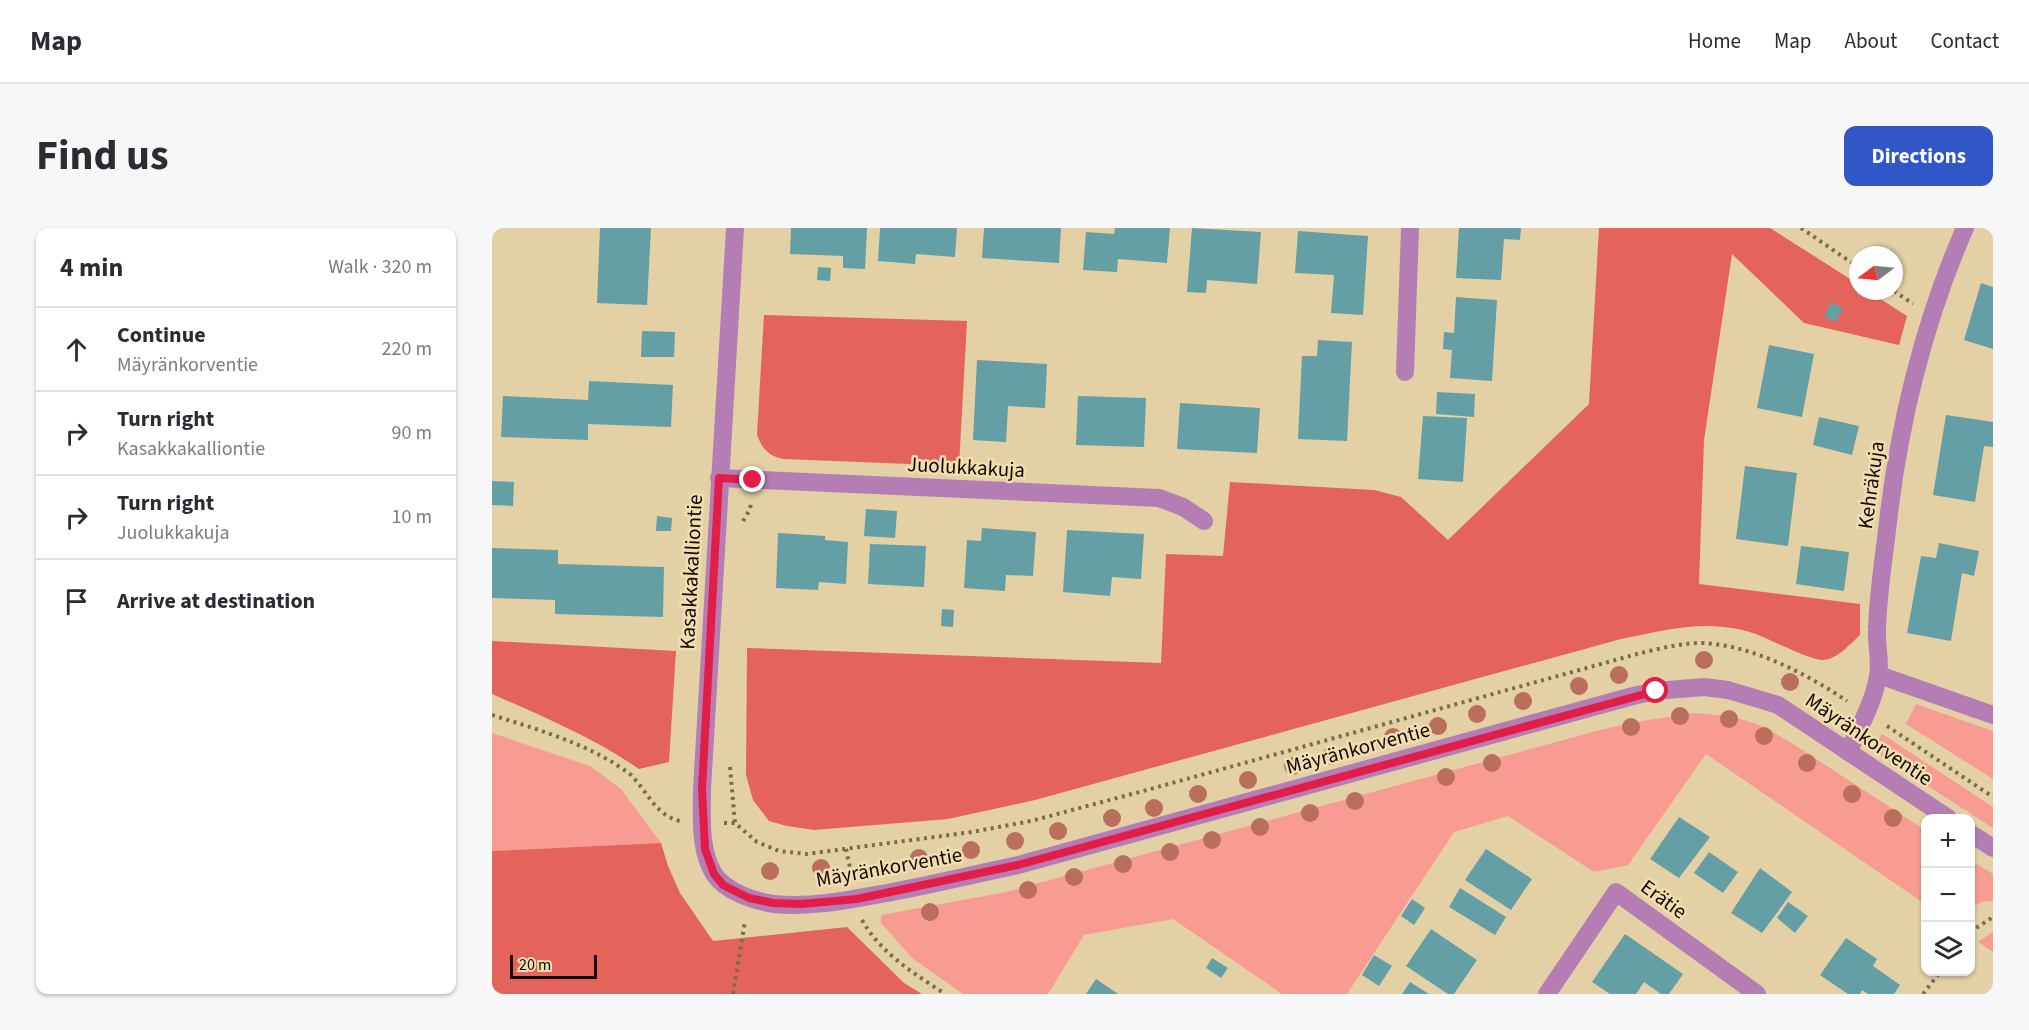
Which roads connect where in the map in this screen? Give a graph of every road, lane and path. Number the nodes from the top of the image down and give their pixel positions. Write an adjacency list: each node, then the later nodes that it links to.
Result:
1 (735, 228): 7 (street, Kasakkakalliontie)
2 (1410, 228): 6 (street)
3 (1801, 228): 5 (path)
4 (1965, 228): 9 (street, Kehräkuja)
5 (1849, 261)
6 (1405, 372)
7 (719, 478): 8 (street, Juolukkakuja); 23 (street, Kasakkakalliontie)
8 (1204, 521)
9 (1879, 675): 12 (street); 14 (street, Kehräkuja)
10 (1850, 703): 21 (path)
11 (492, 715): 17 (path)
12 (1993, 715)
13 (1888, 727): 15 (path)
14 (1848, 752): 16 (street, Mäyränkorventie); 23 (street, Mäyränkorventie)
15 (1993, 797)
16 (1941, 814)
17 (686, 822)
18 (735, 823): 21 (path)
19 (1975, 836): 20 (street)
20 (1993, 848)
21 (846, 849): 22 (path)
22 (853, 878)
23 (749, 898): 28 (path)
24 (860, 917): 29 (path)
25 (1993, 917): 26 (path)
26 (1975, 929)
27 (1937, 976): 32 (path)
28 (733, 994)
29 (945, 994)
30 (1547, 994): 31 (street, Erätie)
31 (1756, 994)
32 (1923, 994)

